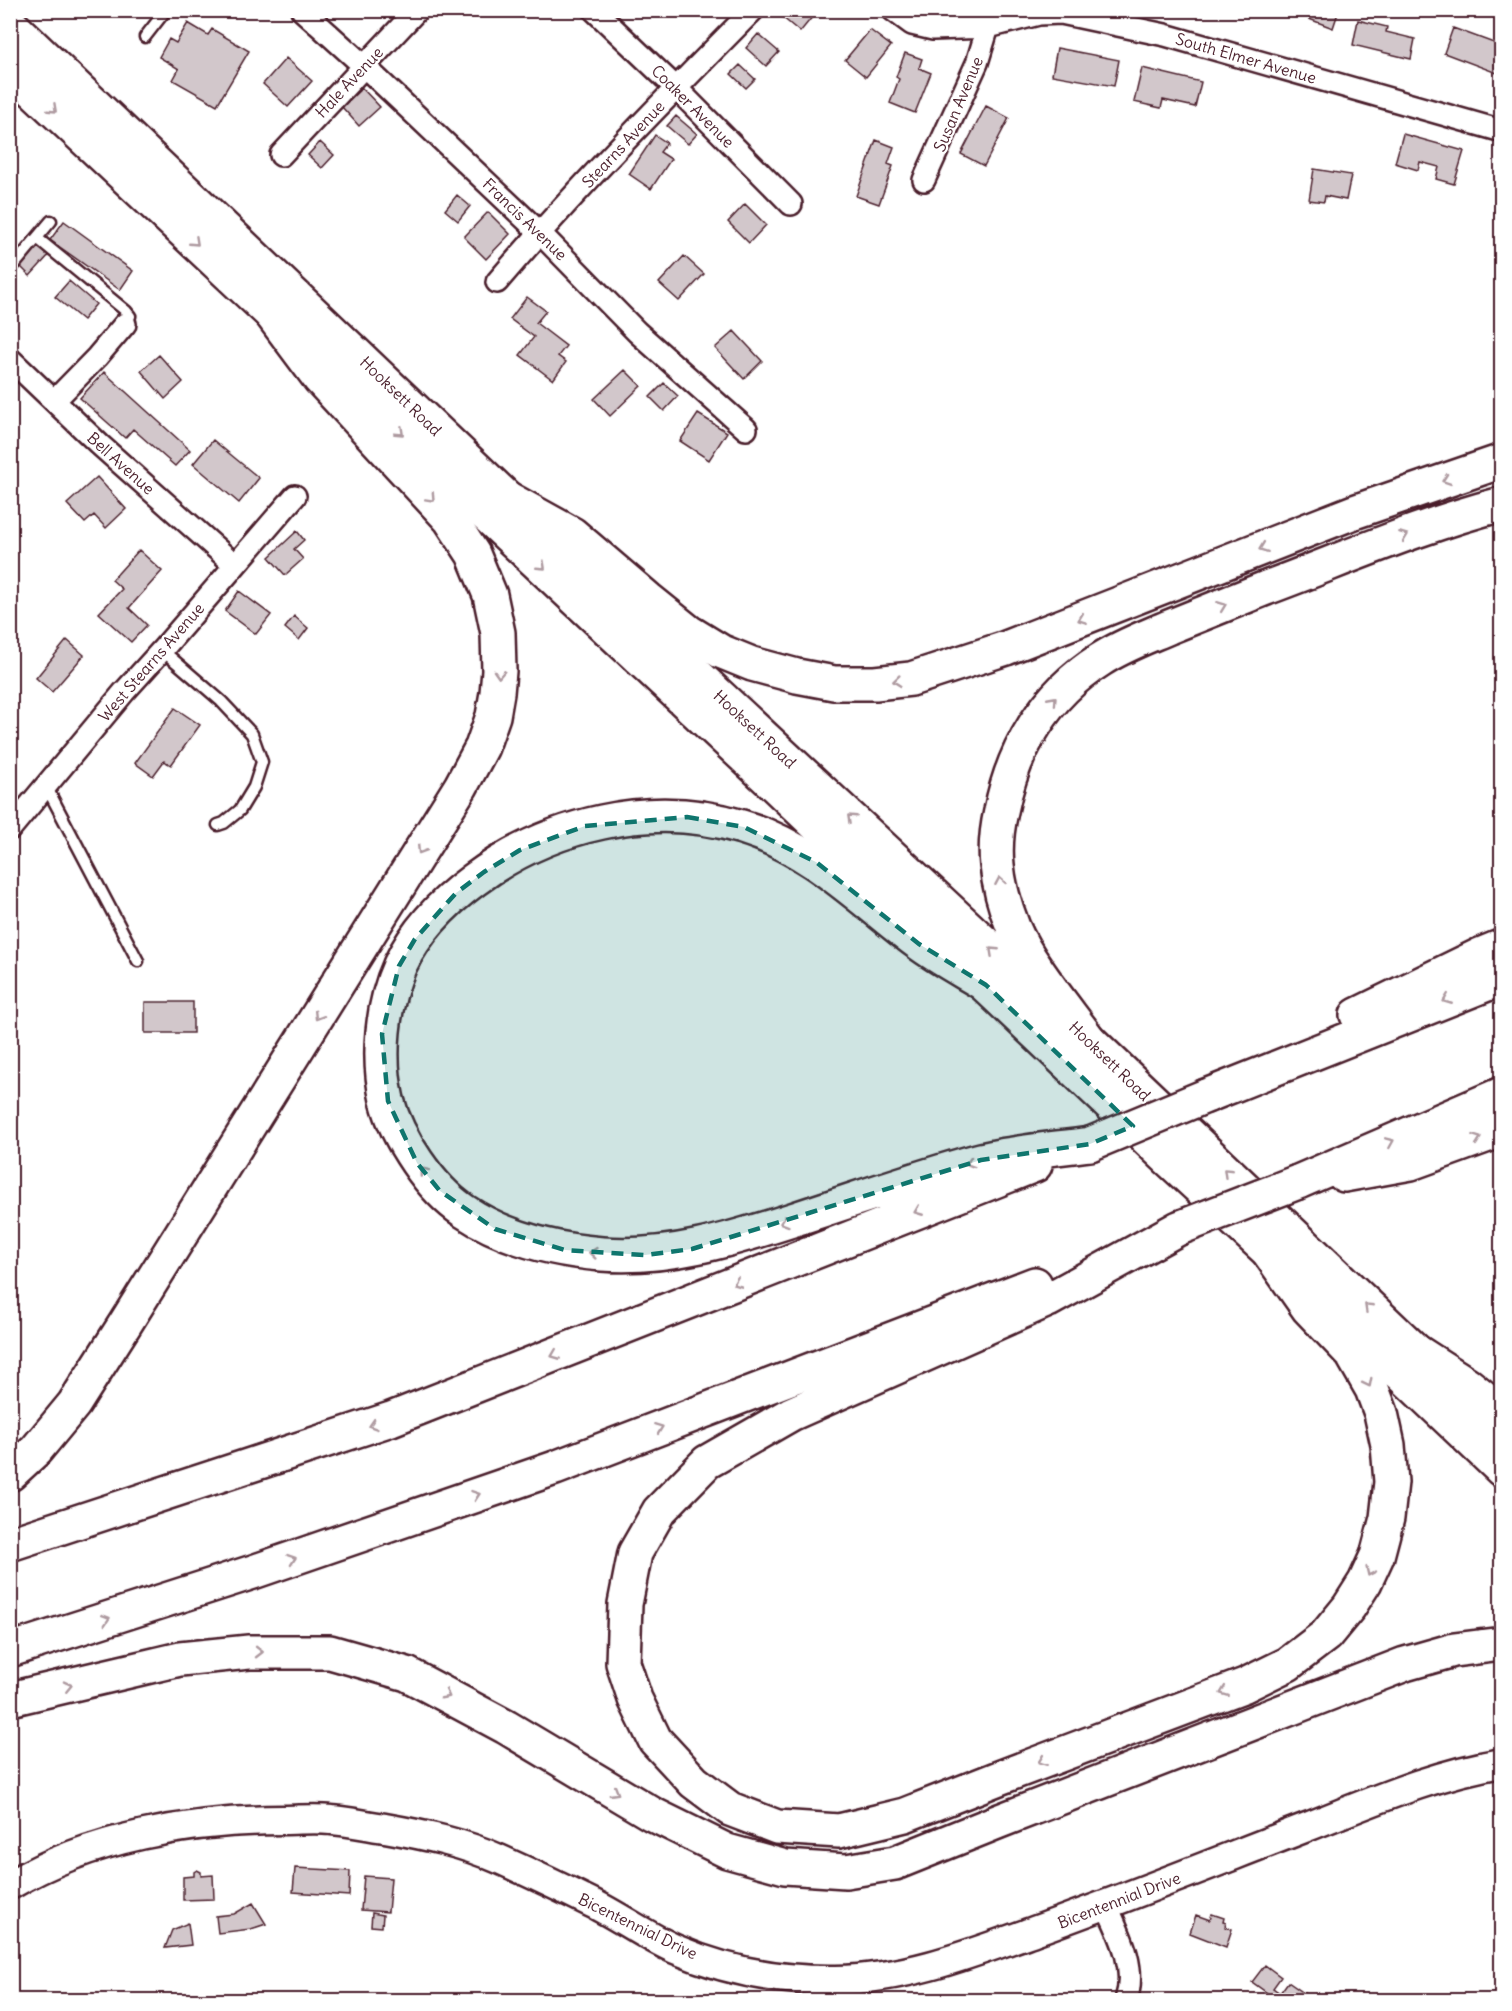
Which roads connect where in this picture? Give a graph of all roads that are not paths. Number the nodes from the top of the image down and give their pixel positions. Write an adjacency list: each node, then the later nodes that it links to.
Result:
1 (166, 10): 9 (lane)
2 (302, 10): 10 (street, Francis Avenue)
3 (417, 10): 10 (street, Hale Avenue)
4 (594, 10): 12 (street, Coaker Avenue)
5 (753, 10): 12 (street, Stearns Avenue)
6 (893, 10): 8 (street, South Elmer Avenue)
7 (10, 24): 29 (main road, Hooksett Road)
8 (988, 27): 13 (street, South Elmer Avenue); 15 (street, Susan Avenue)
9 (145, 37)
10 (364, 66): 14 (street, Hale Avenue); 18 (street, Francis Avenue)
11 (10, 69): 22 (main road, Hooksett Road, one-way to 22)
12 (676, 88): 16 (street, Coaker Avenue); 18 (street, Stearns Avenue)
13 (1502, 131)
14 (281, 154)
15 (924, 180)
16 (791, 204)
17 (51, 221): 19 (lane)
18 (539, 232): 21 (street, Stearns Avenue); 26 (street, Francis Avenue)
19 (37, 238): 20 (lane); 23 (lane)
20 (10, 270)
21 (497, 282)
22 (269, 311): 39 (main road, Hooksett Road, one-way to 39); 52 (main road, one-way to 52)
23 (125, 324): 25 (street)
24 (10, 359): 25 (street, Bell Avenue)
25 (55, 400): 31 (street, Bell Avenue)
26 (746, 429)
27 (1502, 461): 29 (main road, one-way to 29)
28 (295, 496): 31 (street, West Stearns Avenue)
29 (507, 498): 40 (main road, Hooksett Road, one-way to 29)
30 (1502, 504): 40 (main road, one-way to 30)
31 (235, 565): 32 (street, West Stearns Avenue)
32 (162, 650): 33 (street, West Stearns Avenue); 34 (lane)
33 (46, 786): 35 (street, West Stearns Avenue); 37 (lane)
34 (218, 825)
35 (10, 829)
36 (1502, 946): 41 (main road)
37 (138, 961)
38 (1502, 978): 41 (main road, one-way to 41)
39 (986, 985): 44 (main road, one-way to 39); 47 (main road, Hooksett Road)
40 (1089, 1040): 48 (main road, Hooksett Road, one-way to 40)
41 (1276, 1069): 44 (main road, bridge)
42 (1502, 1094): 45 (main road, one-way to 42)
43 (1502, 1130): 45 (main road, one-way to 43)
44 (1089, 1144): 53 (main road, one-way to 53)
45 (1298, 1182): 46 (main road, bridge)
46 (1179, 1228): 47 (main road, one-way to 46); 55 (main road, one-way to 46)
47 (1270, 1254): 51 (main road, Hooksett Road)
48 (1411, 1348): 49 (main road); 50 (main road, Hooksett Road)
49 (1502, 1412)
50 (1502, 1433)
51 (1502, 1470)
52 (10, 1474)
53 (10, 1544)
54 (1502, 1644): 56 (main road, one-way to 54)
55 (10, 1650)
56 (10, 1699)
57 (1502, 1763): 59 (street, Bicentennial Drive)
58 (10, 1885): 59 (street, Bicentennial Drive)
59 (1106, 1905): 60 (street)
60 (1126, 2001)

